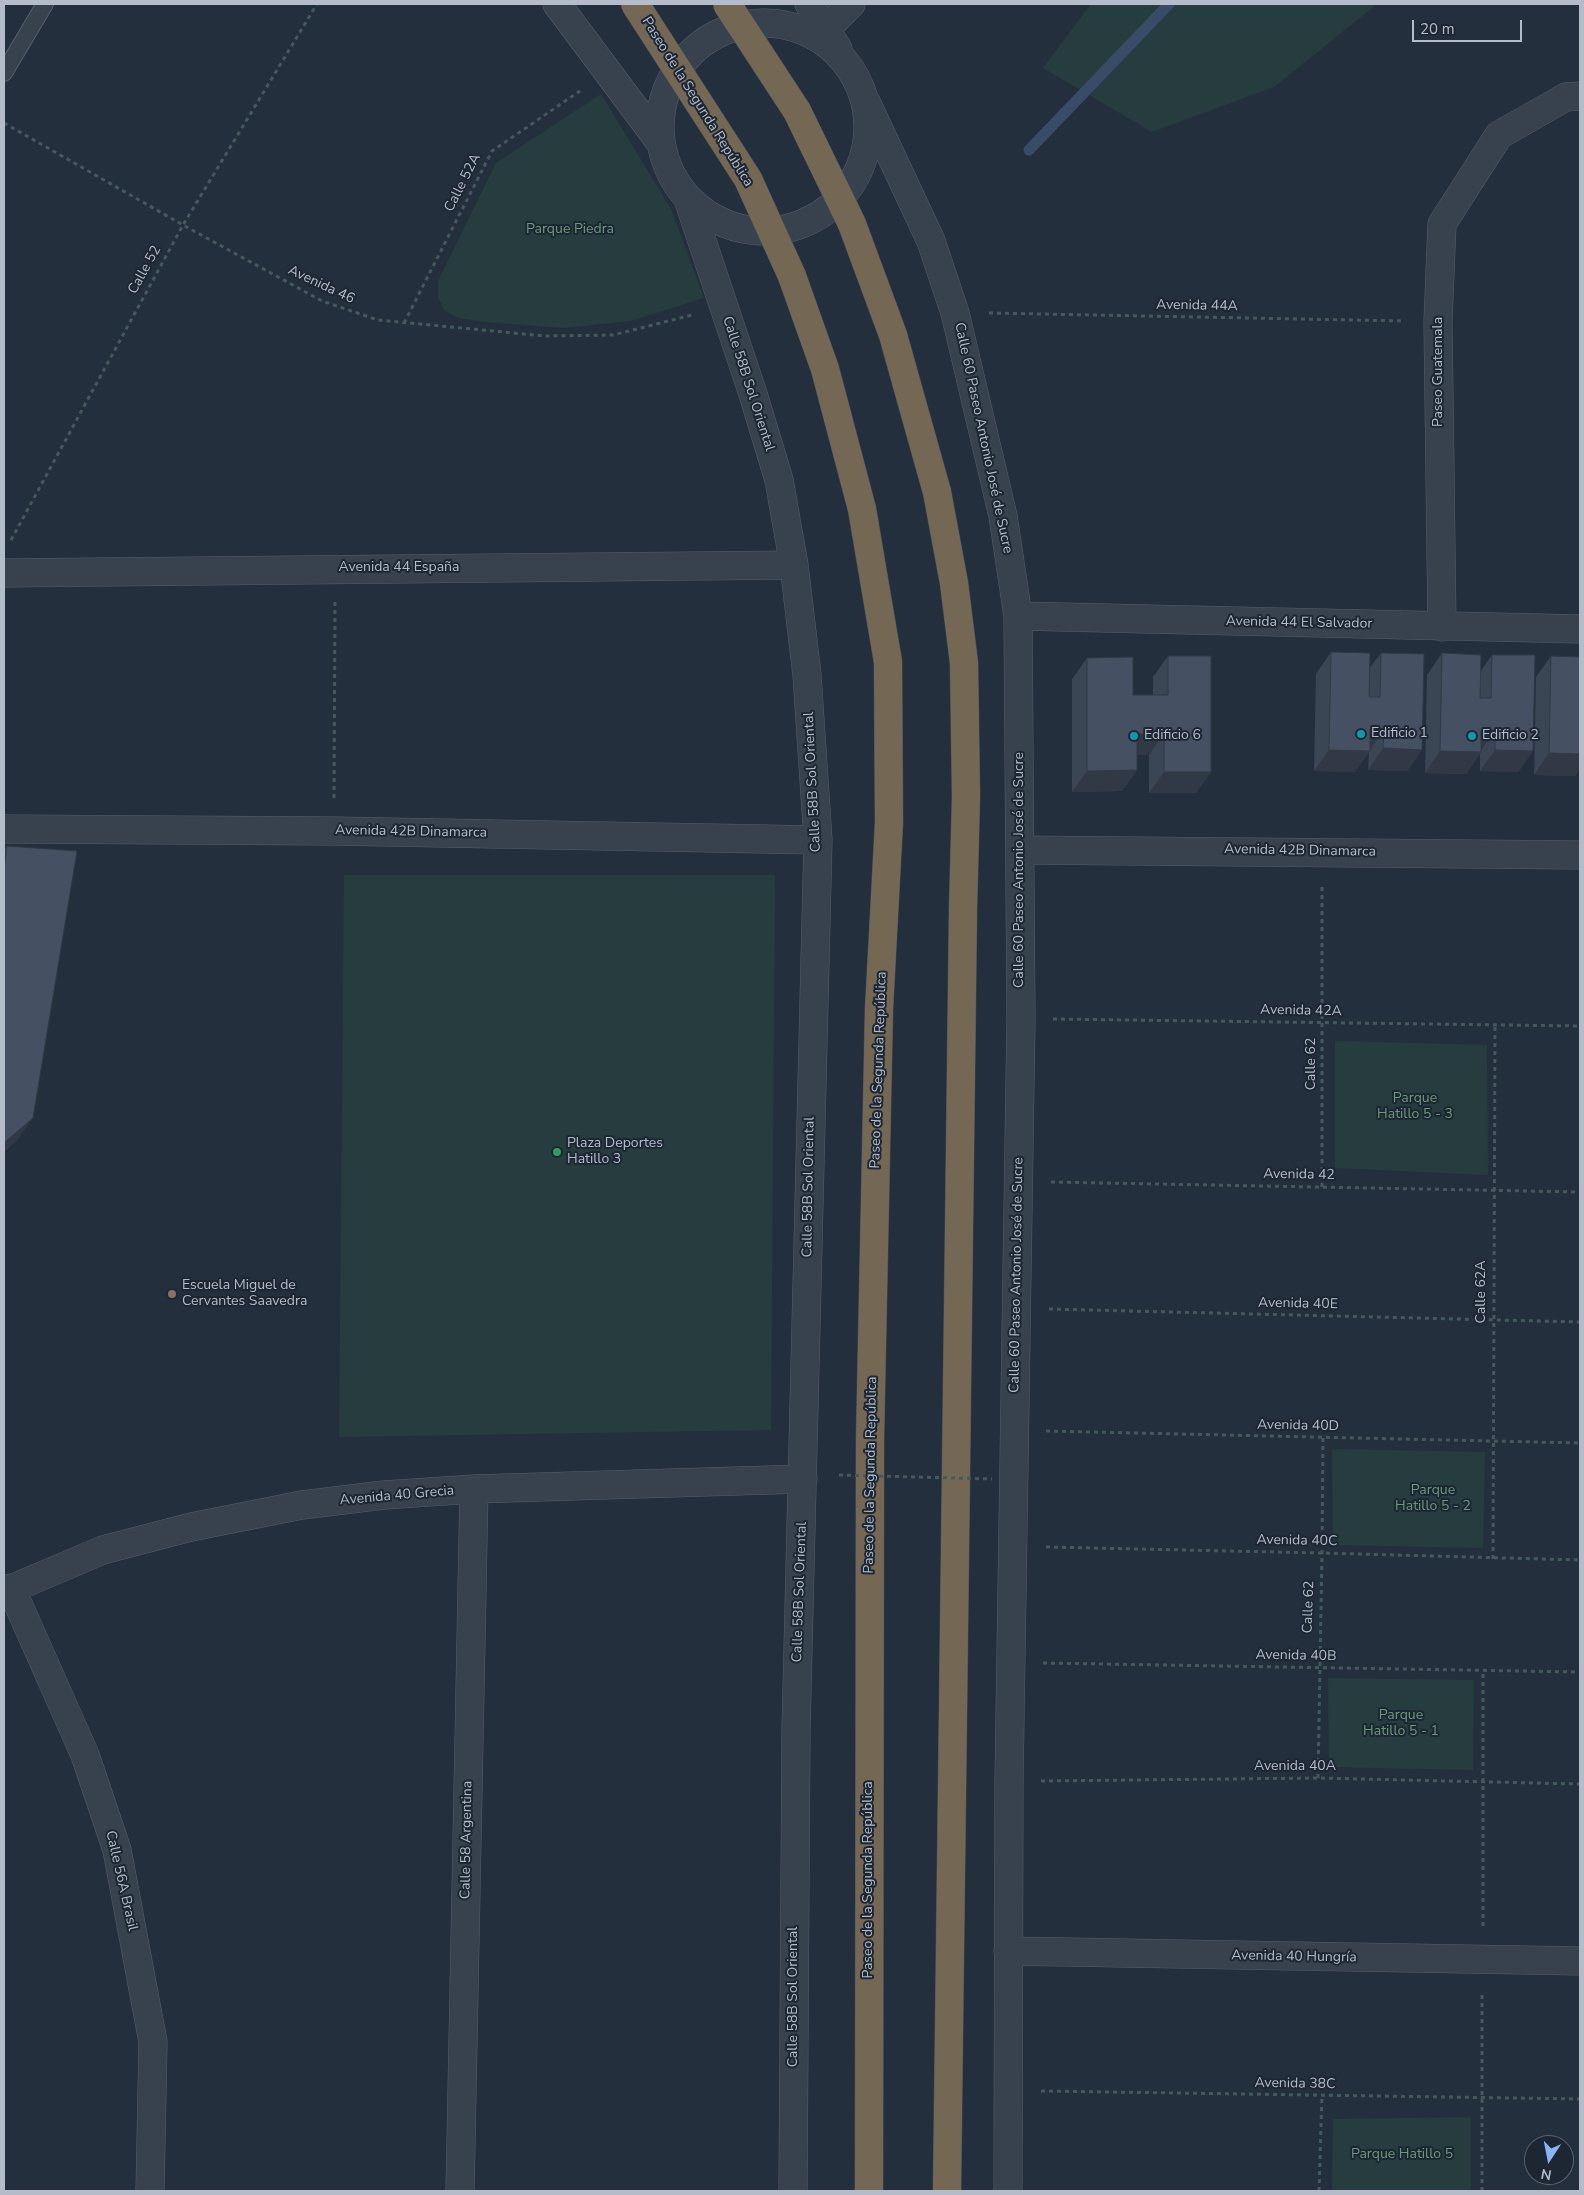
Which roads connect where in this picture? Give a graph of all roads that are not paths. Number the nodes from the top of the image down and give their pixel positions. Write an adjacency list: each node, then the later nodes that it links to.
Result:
1 (45, 4): 9 (lane)
2 (557, 4): 12 (street)
3 (635, 4): 31 (highway, Paseo de la Segunda República, bridge)
4 (727, 4): 32 (highway, bridge)
5 (809, 4): 7 (street)
6 (851, 4): 7 (street)
7 (826, 29): 8 (street)
8 (851, 69): 11 (street, Calle 60 Paseo Antonio José de Sucre); 12 (street)
9 (4, 73)
10 (1580, 96): 17 (street, Paseo Guatemala)
11 (866, 102): 13 (street); 16 (street, Calle 60 Paseo Antonio José de Sucre)
12 (660, 142): 13 (street)
13 (688, 199): 14 (street, Calle 58B Sol Oriental)
14 (794, 565): 15 (street, Avenida 44 España); 20 (street, Calle 58B Sol Oriental)
15 (4, 573)
16 (1018, 616): 17 (street, Avenida 44 El Salvador); 21 (street, Calle 60 Paseo Antonio José de Sucre)
17 (1442, 626): 18 (street, Avenida 44 El Salvador)
18 (1580, 629)
19 (4, 829): 20 (street, Avenida 42B Dinamarca)
20 (818, 840): 23 (street, Calle 58B Sol Oriental)
21 (1020, 850): 22 (street, Avenida 42B Dinamarca); 26 (street, Calle 60 Paseo Antonio José de Sucre)
22 (1580, 855)
23 (803, 1479): 24 (street, Avenida 40 Grecia); 30 (street, Calle 58B Sol Oriental)
24 (474, 1489): 25 (street, Avenida 40 Grecia); 29 (street, Calle 58 Argentina)
25 (8, 1590): 28 (street, Calle 56A Brasil)
26 (1008, 1951): 27 (street, Avenida 40 Hungría); 33 (street)
27 (1580, 1962)
28 (150, 2191)
29 (460, 2191)
30 (793, 2191)
31 (868, 2191)
32 (947, 2191)
33 (1008, 2191)

